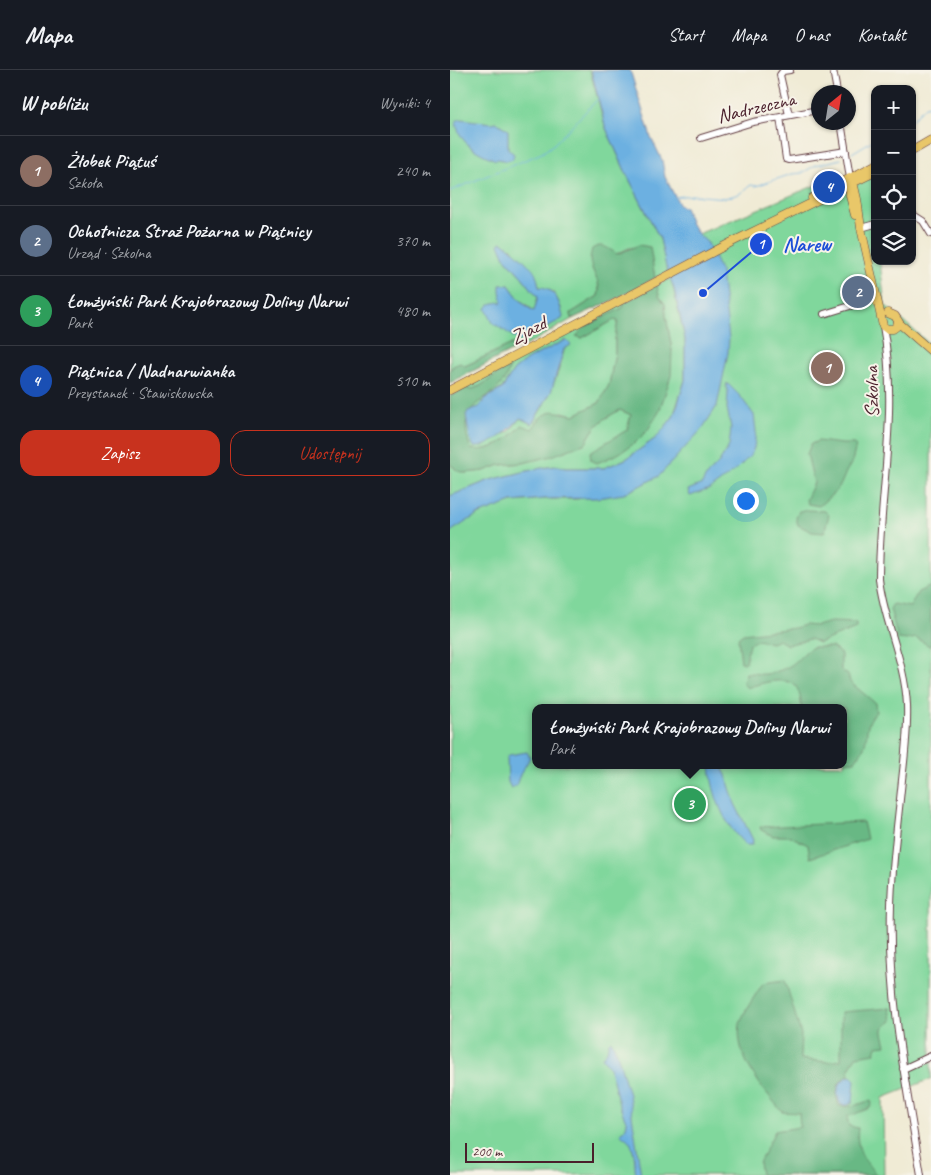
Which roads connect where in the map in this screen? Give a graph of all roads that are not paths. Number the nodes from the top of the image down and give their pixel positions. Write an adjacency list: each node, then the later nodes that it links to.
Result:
1 (790, 70): 5 (street)
2 (833, 70): 3 (street)
3 (836, 85)
4 (811, 111): 5 (street, Nadrzeczna)
5 (789, 115): 6 (street, Nadrzeczna)
6 (780, 117): 9 (street, Nadrzeczna); 13 (street)
7 (842, 130): 13 (street)
8 (931, 136): 11 (main road)
9 (700, 138)
10 (931, 140): 12 (main road)
11 (916, 143)
12 (916, 149)
13 (846, 151): 16 (street)
14 (871, 168): 16 (main road)
15 (871, 174): 16 (main road)
16 (851, 181): 17 (main road); 18 (main road); 22 (main road); 24 (main road)
17 (834, 192): 18 (main road); 24 (main road)
18 (850, 196): 22 (main road)
19 (916, 216): 21 (street)
20 (871, 225): 22 (street)
21 (929, 225): 23 (street)
22 (861, 228): 25 (main road)
23 (931, 234)
24 (740, 238): 31 (main road, Zjazd)
25 (875, 288): 26 (main road); 28 (main road)
26 (876, 298): 27 (street); 28 (main road)
27 (824, 314)
28 (885, 315): 29 (main road); 29 (main road)
29 (891, 326): 30 (main road); 33 (street, Szkolna)
30 (930, 350)
31 (450, 390)
32 (931, 1056): 33 (street)
33 (903, 1069): 34 (street, Szkolna)
34 (920, 1175)

